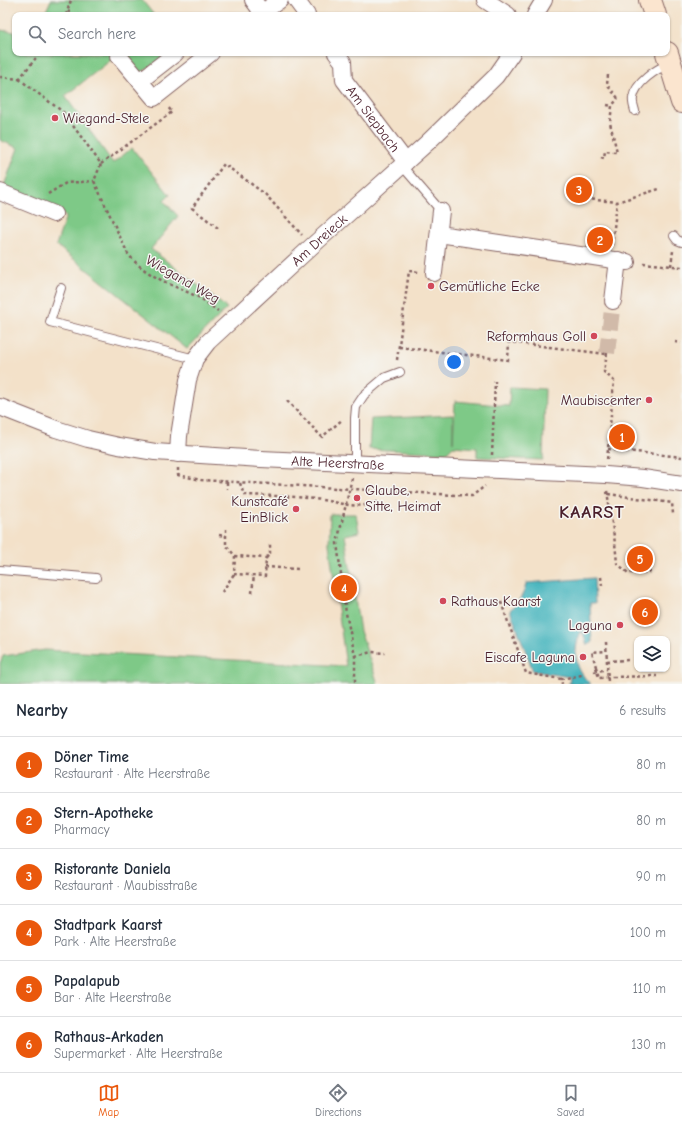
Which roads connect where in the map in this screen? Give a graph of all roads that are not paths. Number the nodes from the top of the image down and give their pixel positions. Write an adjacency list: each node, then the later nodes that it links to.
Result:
1 (280, 0): 6 (street)
2 (296, 0): 7 (street)
3 (486, 0): 8 (street)
4 (544, 0): 9 (street)
5 (650, 0): 10 (street)
6 (258, 9)
7 (305, 12)
8 (504, 12)
9 (537, 12)
10 (654, 12)
11 (119, 56): 19 (street)
12 (173, 56): 19 (street)
13 (180, 56): 18 (street)
14 (207, 56): 18 (street)
15 (338, 56): 22 (street, Am Siepbach)
16 (510, 56): 22 (street, Am Dreieck)
17 (668, 58): 20 (street); 21 (lane)
18 (191, 69): 19 (street)
19 (140, 81)
20 (682, 102)
21 (635, 111)
22 (404, 164): 24 (lane); 32 (street, Am Dreieck)
23 (0, 192): 25 (street)
24 (442, 212): 26 (street)
25 (54, 214)
26 (439, 234): 29 (street); 31 (street)
27 (674, 236): 28 (lane)
28 (682, 242)
29 (434, 273)
30 (61, 288): 32 (lane)
31 (613, 301)
32 (195, 359): 35 (street, Am Dreieck)
33 (398, 372): 36 (lane)
34 (0, 407): 35 (street, Alte Heerstraße)
35 (178, 454): 36 (street, Alte Heerstraße)
36 (355, 462): 37 (street, Alte Heerstraße)
37 (682, 484)
38 (0, 570): 39 (lane)
39 (96, 578)

